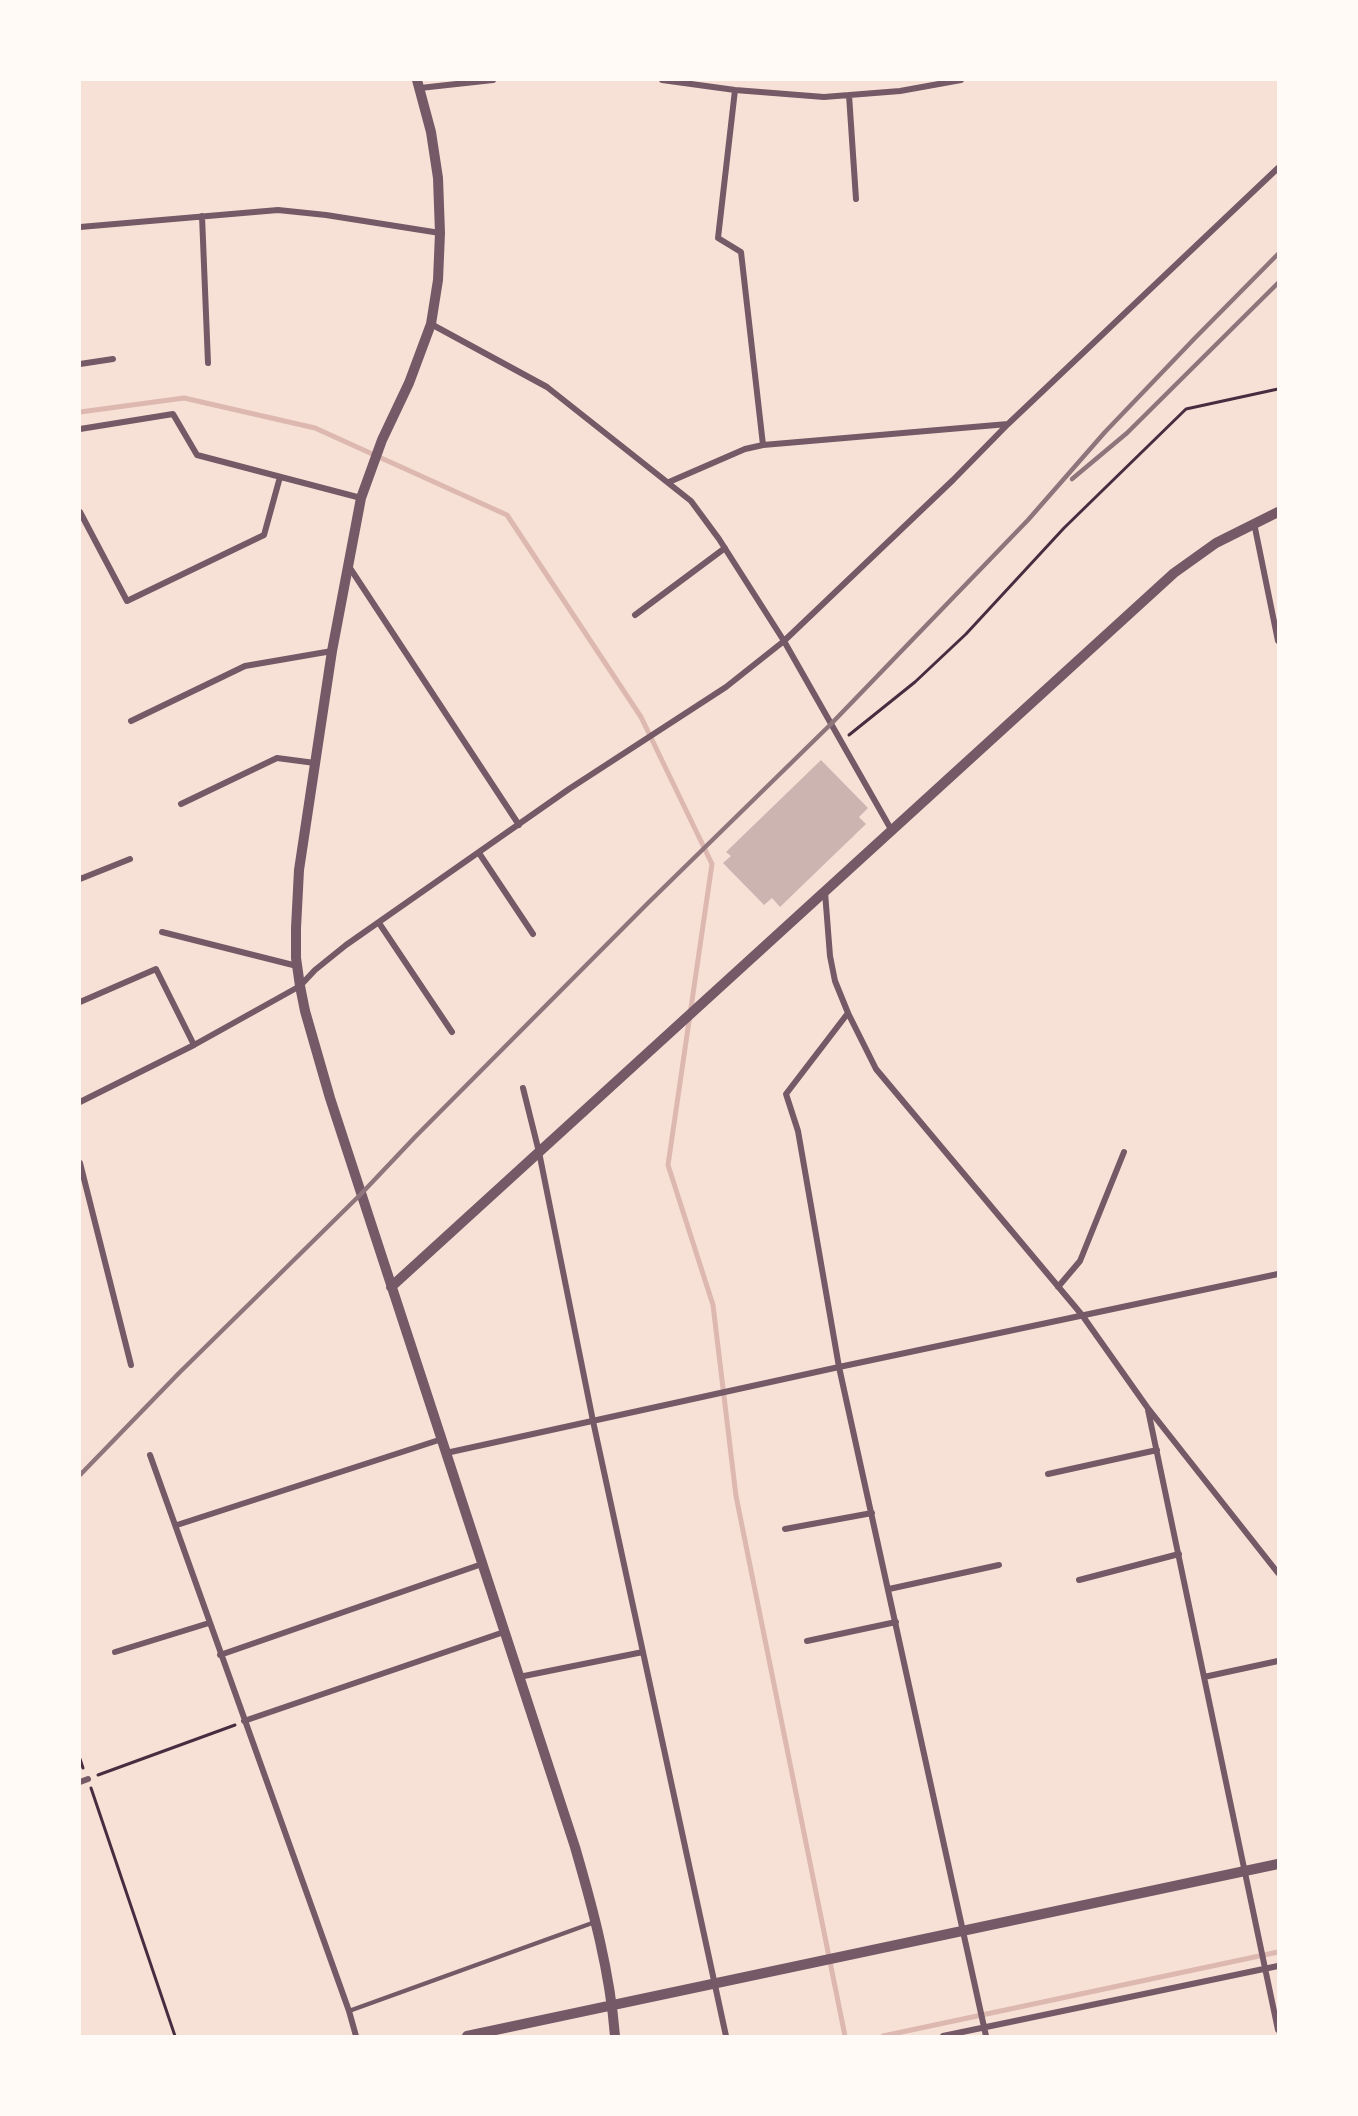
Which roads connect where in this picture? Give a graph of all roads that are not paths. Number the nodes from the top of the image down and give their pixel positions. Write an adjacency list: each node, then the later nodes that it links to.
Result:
1 (493, 80): 4 (street)
2 (662, 80): 5 (street)
3 (961, 80): 6 (street)
4 (419, 83): 11 (street)
5 (735, 90): 6 (street); 18 (street)
6 (849, 95): 8 (street)
7 (1278, 168): 16 (street)
8 (856, 199)
9 (202, 216): 10 (street); 11 (street); 14 (street)
10 (80, 227)
11 (440, 233): 12 (street)
12 (431, 324): 20 (street); 21 (street)
13 (113, 359): 15 (street)
14 (208, 363)
15 (80, 364)
16 (1008, 424): 18 (street); 28 (street)
17 (80, 429): 19 (street)
18 (763, 444): 20 (street)
19 (280, 477): 21 (street); 22 (street)
20 (669, 482): 25 (street)
21 (361, 498): 26 (street)
22 (80, 512)
23 (1278, 512): 24 (street)
24 (1254, 523): 29 (street); 35 (street)
25 (725, 548): 27 (street); 28 (street)
26 (347, 565): 30 (street); 34 (street)
27 (635, 615)
28 (784, 641): 34 (street); 35 (street)
29 (1278, 641)
30 (332, 651): 31 (street); 32 (street)
31 (131, 721)
32 (315, 763): 33 (street); 43 (street)
33 (181, 804)
34 (519, 825): 36 (street)
35 (892, 831): 39 (street)
36 (479, 853): 40 (street); 42 (street)
37 (130, 859): 38 (street)
38 (80, 879)
39 (825, 892): 46 (street); 51 (street)
40 (379, 923): 44 (street); 47 (street)
41 (162, 932): 43 (street)
42 (532, 934)
43 (297, 966): 44 (street)
44 (300, 986): 48 (street); 55 (street)
45 (80, 1002): 48 (street)
46 (848, 1013): 56 (street); 59 (street)
47 (452, 1032)
48 (194, 1045): 50 (street)
49 (523, 1088): 51 (street)
50 (80, 1102)
51 (539, 1152): 55 (street); 61 (street)
52 (1124, 1152): 56 (street)
53 (80, 1163): 58 (street)
54 (1278, 1274): 57 (street)
55 (391, 1287): 62 (street)
56 (1058, 1287): 57 (street)
57 (1082, 1315): 59 (street); 60 (street)
58 (131, 1365)
59 (839, 1367): 61 (street); 67 (street)
60 (1147, 1407): 63 (street); 73 (street)
61 (594, 1421): 64 (street); 81 (street)
62 (442, 1439): 64 (street); 68 (street)
63 (1157, 1450): 66 (street); 70 (street)
64 (446, 1453): 71 (street)
65 (150, 1455): 68 (street)
66 (1048, 1474)
67 (872, 1513): 69 (street); 75 (street)
68 (177, 1525): 77 (street)
69 (785, 1529)
70 (1179, 1554): 74 (street); 85 (street)
71 (482, 1564): 78 (street); 82 (street)
72 (999, 1565): 75 (street)
73 (1278, 1573)
74 (1079, 1580)
75 (889, 1589): 76 (street)
76 (896, 1622): 79 (street); 92 (street)
77 (209, 1623): 80 (street); 82 (street)
78 (504, 1632): 84 (street); 86 (street)
79 (807, 1641)
80 (115, 1652)
81 (643, 1652): 84 (street); 95 (street)
82 (220, 1655): 86 (street)
83 (1278, 1661): 85 (street)
84 (519, 1677): 91 (street)
85 (1204, 1677): 90 (street)
86 (244, 1721): 97 (street)
87 (88, 1779): 88 (street)
88 (80, 1782)
89 (1278, 1864): 90 (street)
90 (1244, 1871): 92 (street); 94 (street)
91 (596, 1922): 96 (street); 97 (lane)
92 (963, 1930): 95 (street); 98 (street)
93 (1278, 1966): 94 (street)
94 (1266, 1969): 98 (street); 99 (street)
95 (714, 1984): 96 (street); 103 (street)
96 (613, 2006): 101 (street); 102 (street)
97 (349, 2011): 100 (street)
98 (984, 2028): 104 (street); 105 (street)
99 (1278, 2030)
100 (356, 2037)
101 (467, 2037)
102 (615, 2037)
103 (726, 2037)
104 (943, 2037)
105 (986, 2037)

